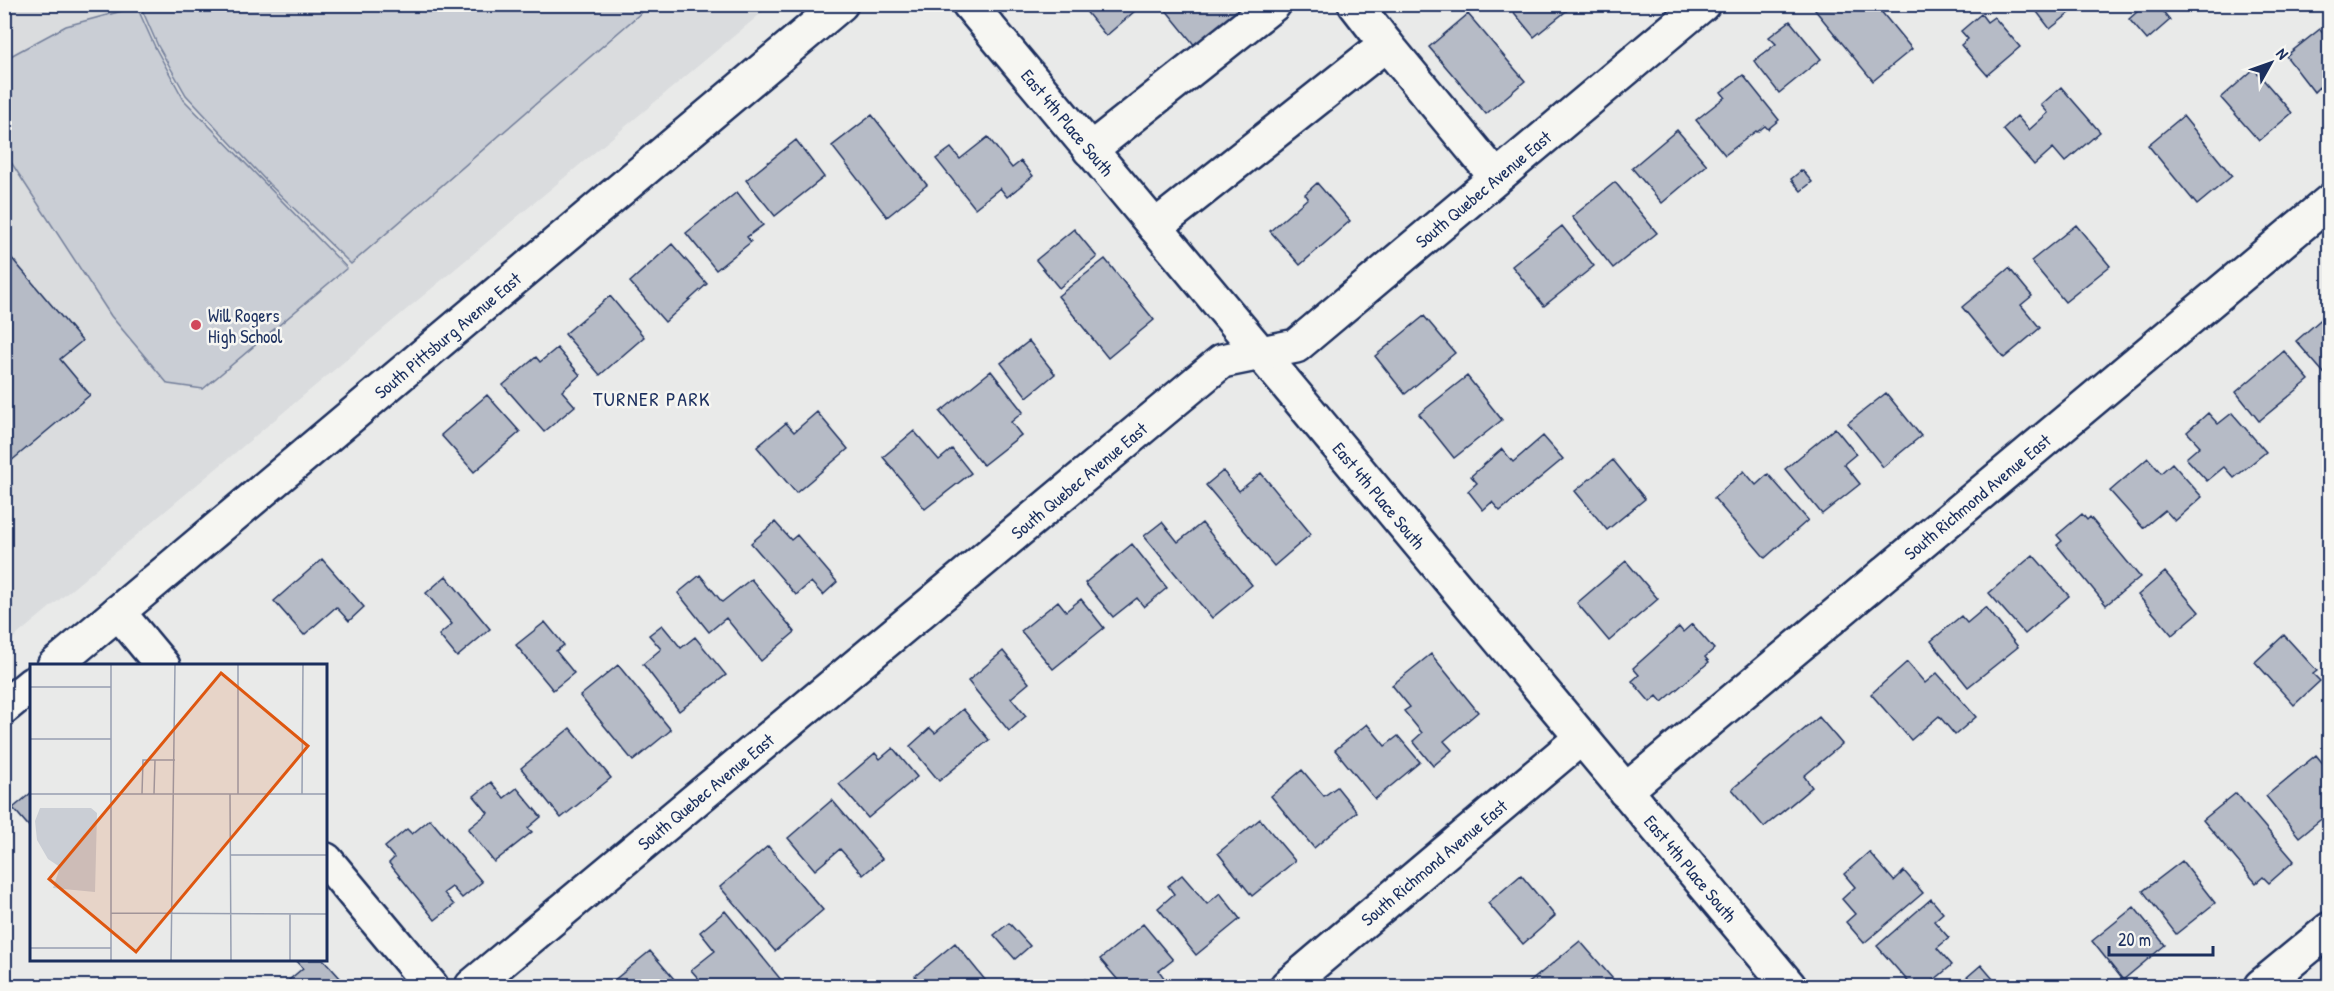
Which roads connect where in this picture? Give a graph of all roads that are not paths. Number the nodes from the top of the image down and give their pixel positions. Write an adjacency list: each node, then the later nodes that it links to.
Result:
1 (841, 4): 12 (street, South Pittsburg Avenue East)
2 (969, 4): 7 (street, East 4th Place South)
3 (1274, 4): 7 (street)
4 (1355, 4): 6 (street)
5 (1703, 4): 8 (street, South Quebec Avenue East)
6 (1386, 44): 8 (street); 10 (street)
7 (1090, 150): 10 (street, East 4th Place South)
8 (1496, 177): 11 (street, South Quebec Avenue East)
9 (2330, 201): 18 (street, South Richmond Avenue East)
10 (1155, 227): 11 (street, East 4th Place South)
11 (1260, 353): 17 (street, East 4th Place South); 22 (street, South Quebec Avenue East)
12 (118, 612): 13 (street, South Pittsburg Avenue East); 14 (street)
13 (56, 664)
14 (161, 664)
15 (30, 686): 16 (street)
16 (4, 707)
17 (1581, 738): 18 (street, East 4th Place South); 23 (street, South Richmond Avenue East)
18 (1625, 791): 24 (street, East 4th Place South)
19 (327, 861): 21 (street)
20 (2330, 930): 25 (street)
21 (431, 987)
22 (472, 987)
23 (1287, 987)
24 (1789, 987)
25 (2261, 987)

